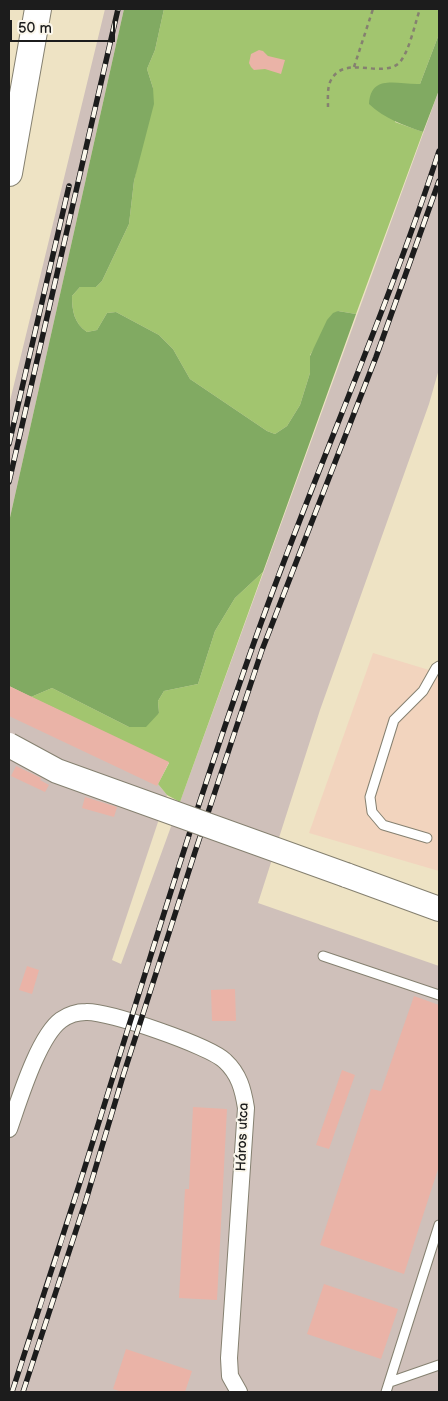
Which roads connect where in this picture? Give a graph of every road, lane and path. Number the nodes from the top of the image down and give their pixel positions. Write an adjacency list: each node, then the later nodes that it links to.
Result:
1 (38, 9): 5 (main road)
2 (373, 9): 4 (path)
3 (420, 9): 4 (path)
4 (354, 67): 6 (path)
5 (25, 81): 7 (street); 8 (main road)
6 (328, 107)
7 (9, 110)
8 (9, 172)
9 (439, 666): 11 (lane)
10 (9, 744): 12 (street, bridge)
11 (427, 838)
12 (439, 908)
13 (323, 956): 14 (lane)
14 (439, 995)
15 (9, 1129): 19 (street, Háros utca)
16 (439, 1225): 18 (lane)
17 (439, 1365): 18 (lane)
18 (390, 1382): 20 (lane)
19 (239, 1392)
20 (386, 1392)

